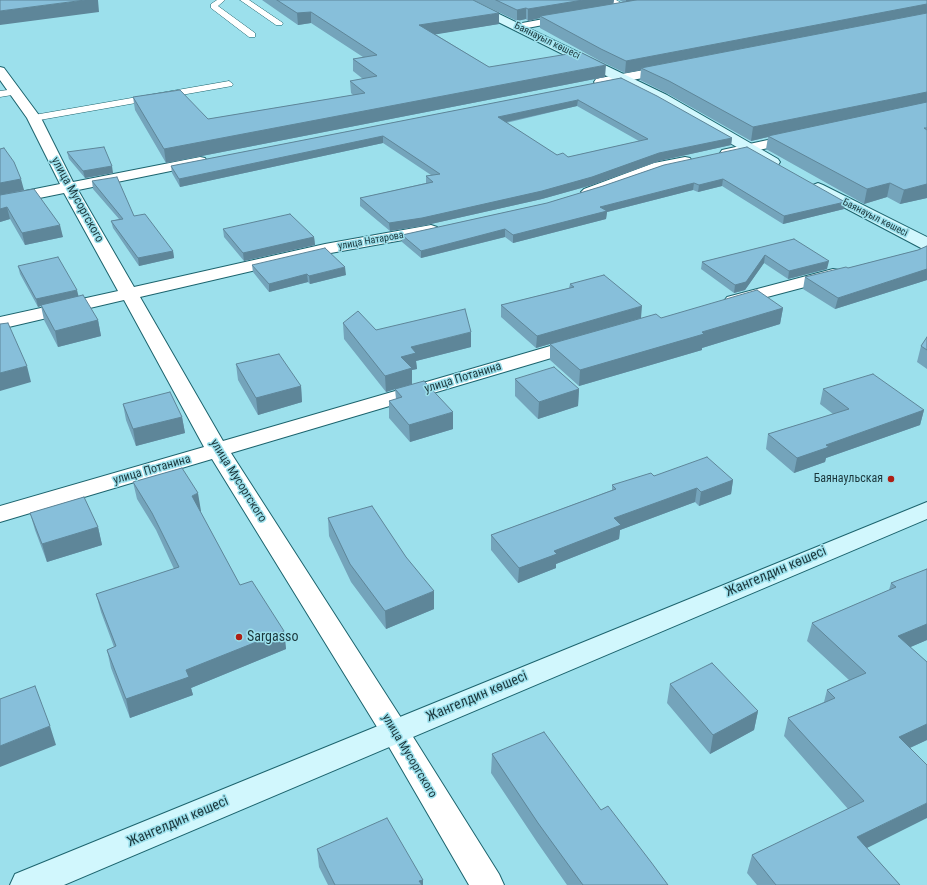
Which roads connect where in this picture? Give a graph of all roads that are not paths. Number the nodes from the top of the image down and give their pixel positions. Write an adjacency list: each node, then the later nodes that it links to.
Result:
1 (221, 0): 9 (lane)
2 (244, 0): 7 (lane)
3 (462, 0): 8 (main road, Баянауыл көшесі)
4 (611, 5): 5 (street)
5 (631, 7)
6 (580, 16): 8 (street)
7 (279, 23)
8 (517, 27): 12 (main road, Баянауыл көшесі)
9 (252, 35)
10 (683, 66): 12 (street)
11 (0, 71): 15 (street, улица Мусоргского)
12 (622, 78): 14 (street); 18 (main road, Баянауыл көшесі)
13 (229, 84): 16 (lane)
14 (584, 86)
15 (7, 93): 16 (street, улица Мусоргского)
16 (34, 118): 22 (street, улица Мусоргского)
17 (809, 135): 18 (street)
18 (748, 148): 20 (main road, Баянауыл көшесі); 23 (street)
19 (209, 159): 22 (street)
20 (782, 167)
21 (808, 182): 26 (main road, Баянауыл көшесі)
22 (68, 186): 24 (street); 30 (street, улица Мусоргского)
23 (575, 196)
24 (0, 201)
25 (445, 227): 30 (street, улица Натарова)
26 (927, 244)
27 (927, 248): 28 (street)
28 (909, 256)
29 (847, 271): 31 (street)
30 (130, 293): 32 (street, улица Натарова); 34 (street, улица Мусоргского)
31 (717, 305)
32 (0, 323)
33 (594, 339): 34 (street, улица Потанина)
34 (218, 451): 36 (street, улица Потанина); 37 (street, улица Мусоргского)
35 (927, 510): 37 (main road, Жангелдин көшесі)
36 (0, 514)
37 (395, 732): 38 (main road, Жангелдин көшесі); 39 (street, улица Мусоргского)
38 (27, 885)
39 (487, 885)

